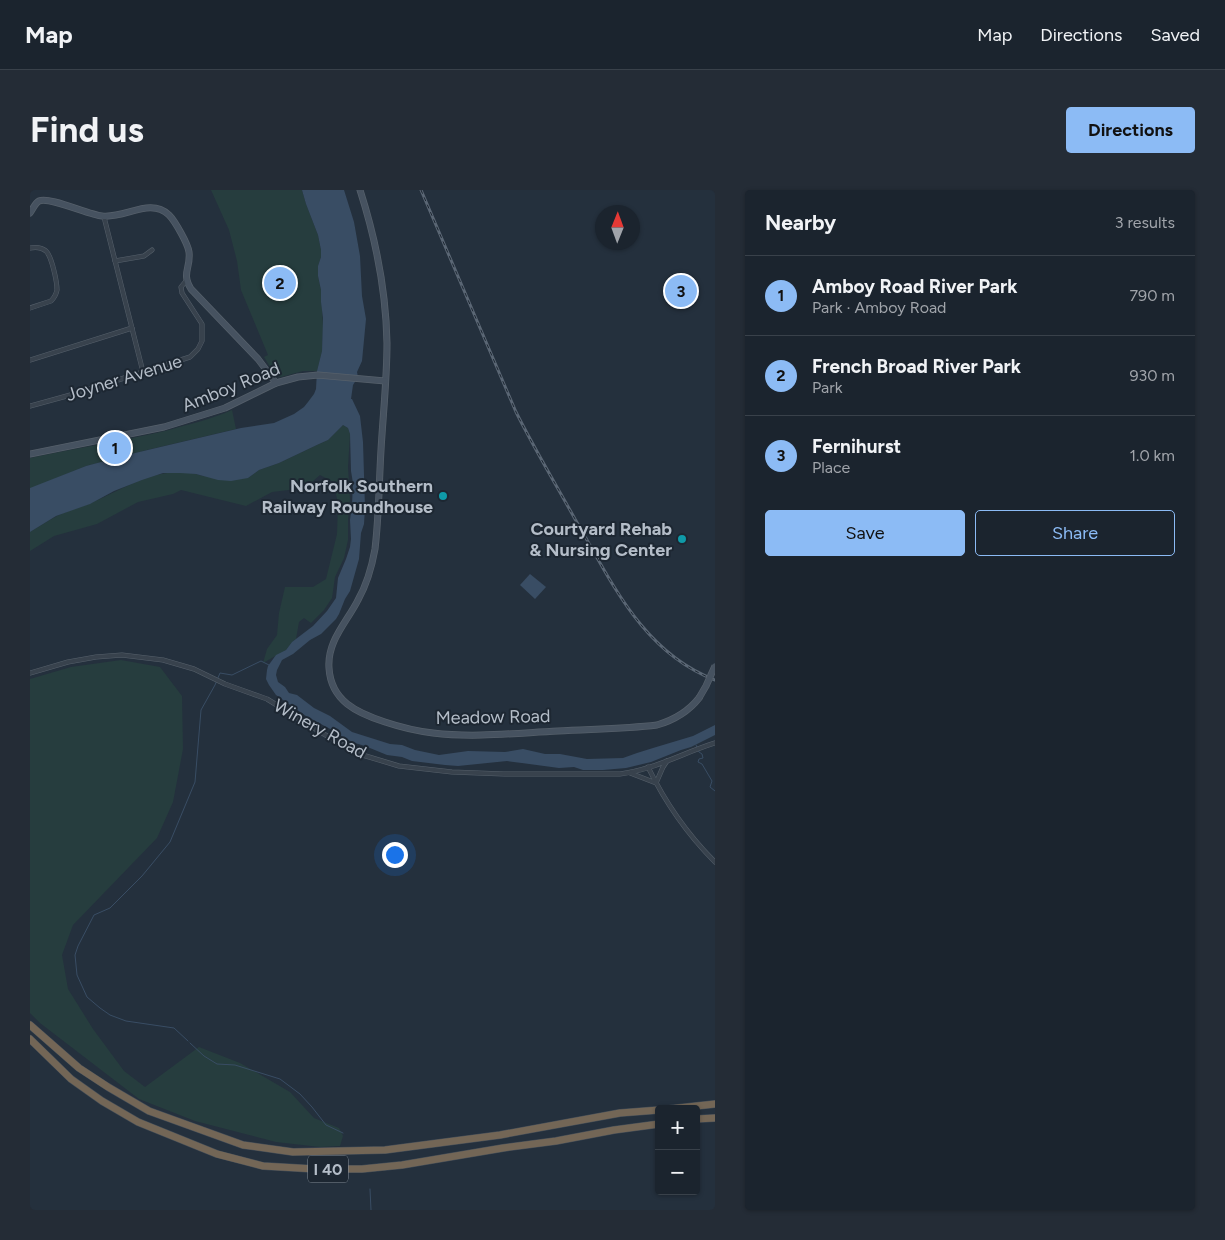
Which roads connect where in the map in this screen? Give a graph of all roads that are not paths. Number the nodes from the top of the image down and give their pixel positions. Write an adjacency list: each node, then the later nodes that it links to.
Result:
1 (360, 190): 13 (main road, Meadow Road)
2 (30, 213): 3 (main road)
3 (104, 217): 6 (street); 7 (main road)
4 (30, 248): 8 (street)
5 (152, 250): 6 (street)
6 (115, 261): 9 (street)
7 (186, 280): 11 (street, Joyner Avenue); 14 (main road)
8 (30, 308)
9 (132, 328): 10 (street); 11 (street)
10 (30, 360)
11 (143, 372): 16 (street, Joyner Avenue)
12 (370, 380): 13 (main road, Amboy Road); 14 (main road, Amboy Road); 15 (main road)
13 (385, 381): 15 (main road, Meadow Road)
14 (276, 384): 17 (main road, Amboy Road)
15 (384, 398): 18 (main road, Meadow Road, bridge)
16 (30, 406)
17 (30, 454)
18 (715, 666)
19 (30, 672): 23 (street, Winery Road)
20 (715, 742): 21 (street, Winery Road)
21 (667, 761): 22 (street, Winery Road); 24 (street)
22 (648, 767): 23 (street, Winery Road); 24 (street)
23 (630, 772): 24 (street)
24 (656, 783): 25 (street)
25 (715, 862)
26 (30, 1025): 30 (highway, I 40)
27 (30, 1038): 33 (highway, I 40)
28 (715, 1104): 29 (highway)
29 (700, 1106)
30 (655, 1110)
31 (715, 1118): 32 (highway)
32 (700, 1119)
33 (655, 1125)

